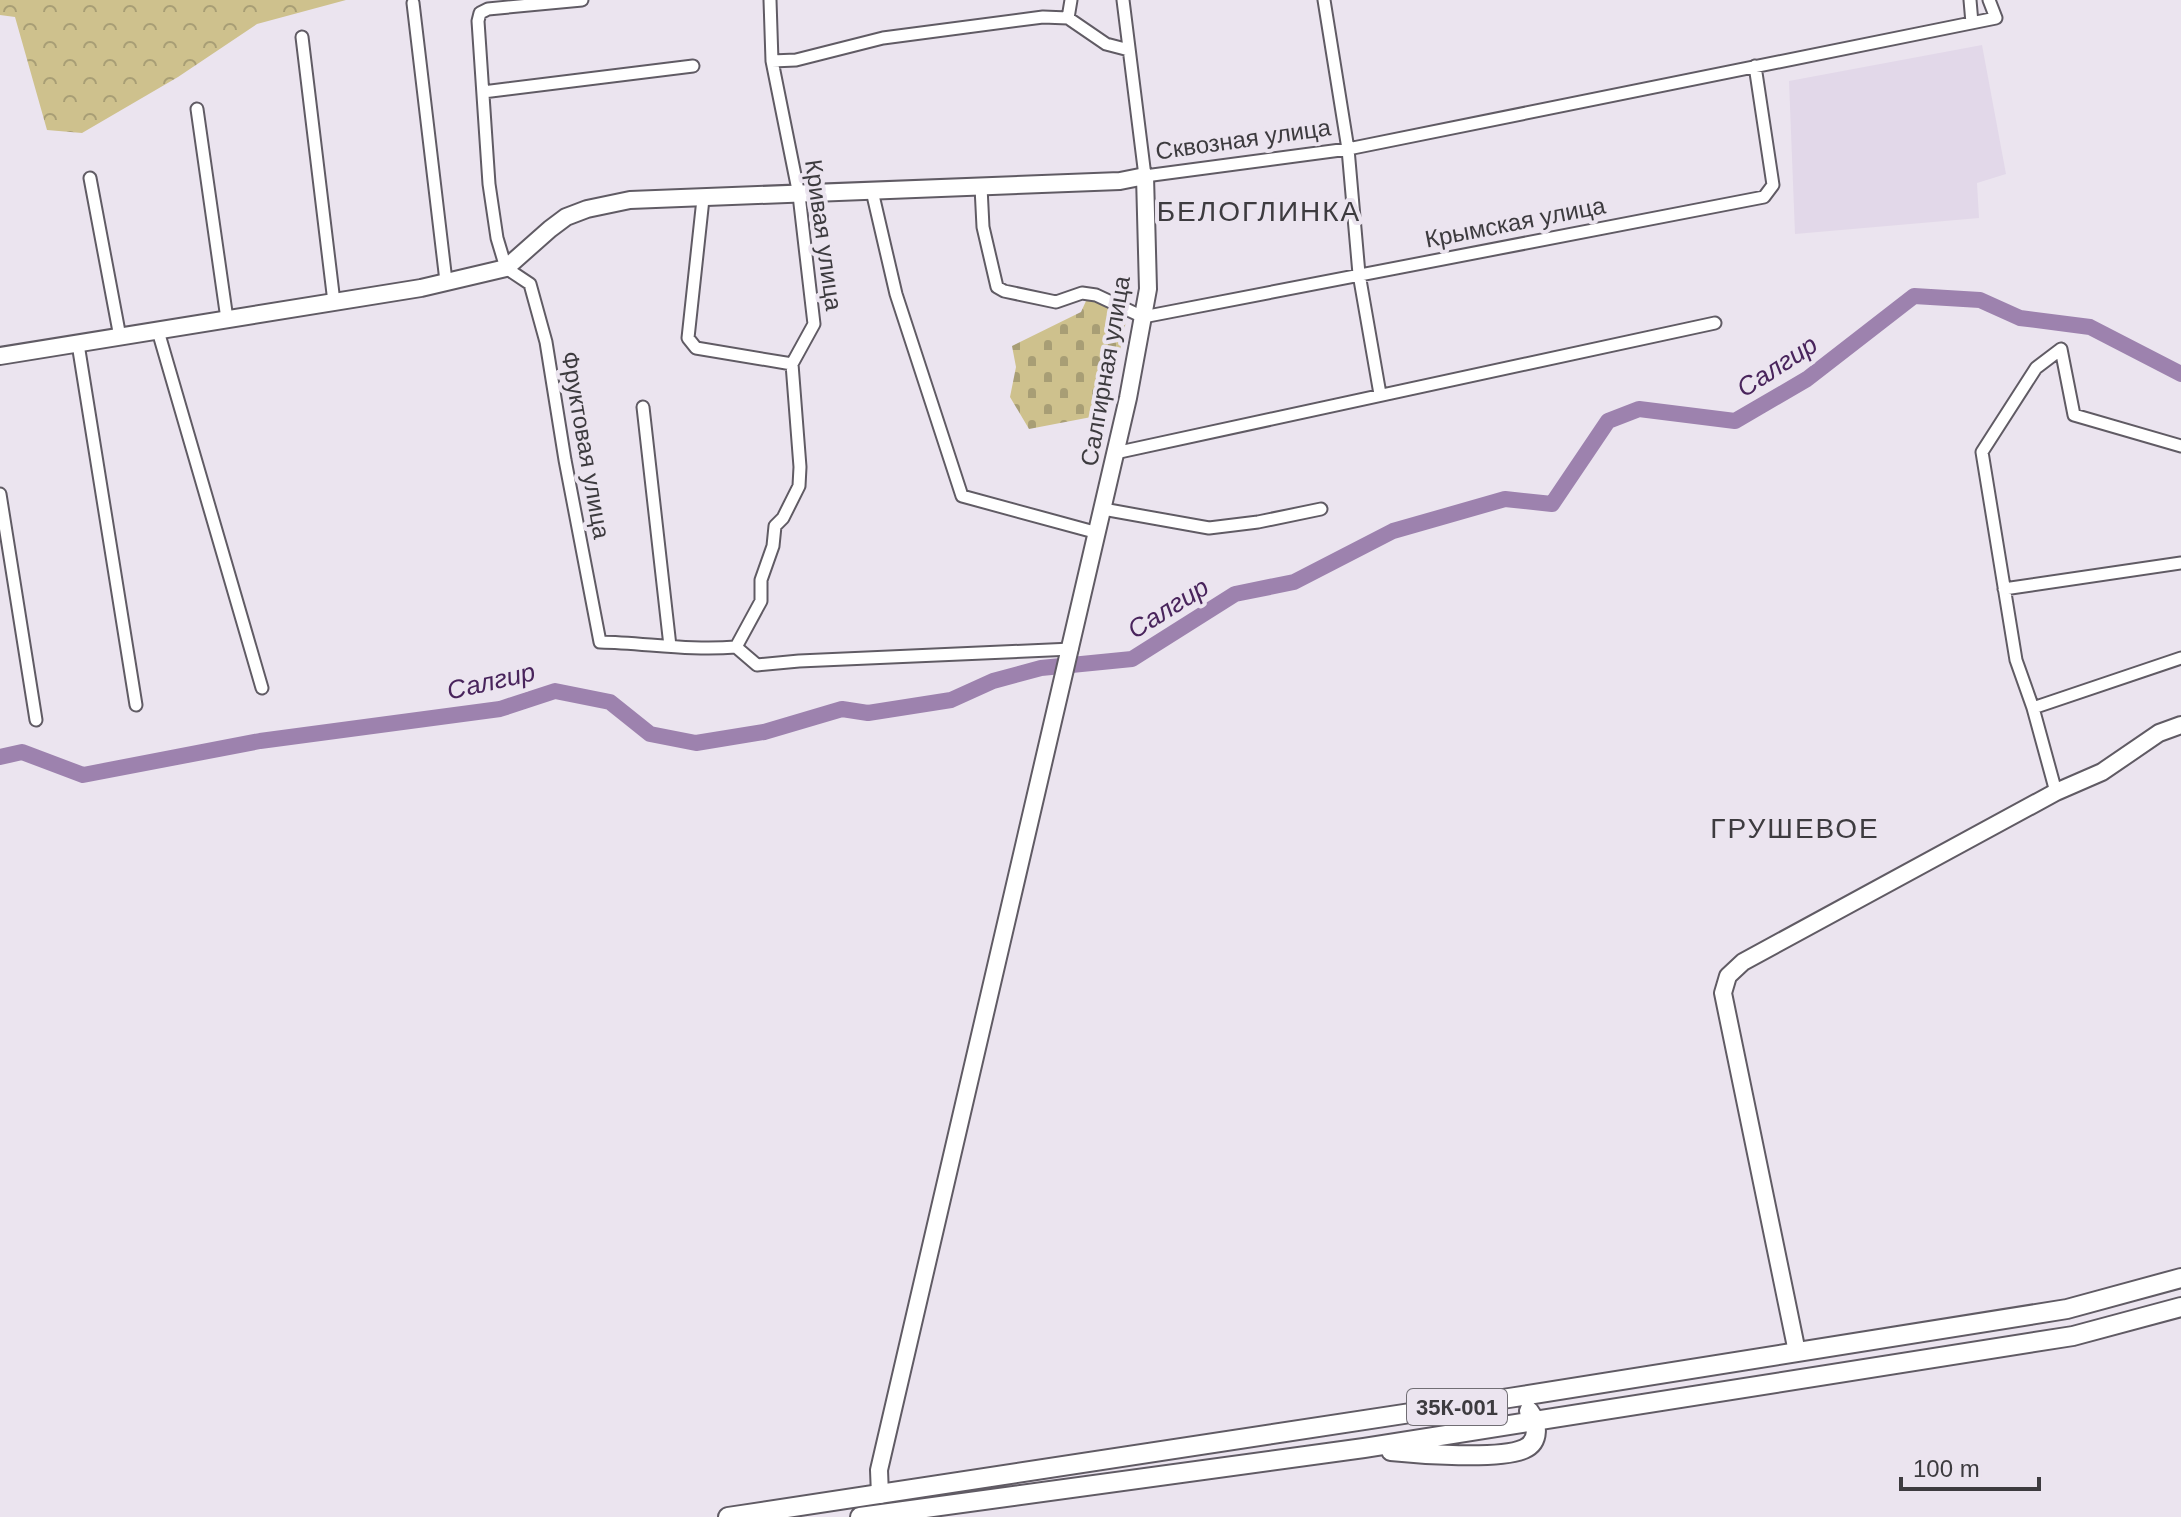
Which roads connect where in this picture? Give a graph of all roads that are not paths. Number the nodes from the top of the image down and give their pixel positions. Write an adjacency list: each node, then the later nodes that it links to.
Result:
1 (582, 0): 16 (street)
2 (770, 0): 13 (street, Кривая улица)
3 (1071, 0): 9 (street)
4 (1123, 0): 12 (street, Салгирная улица)
5 (1324, 0): 18 (street)
6 (1970, 0): 10 (street)
7 (1989, 0): 10 (street, Сквозная улица)
8 (413, 3): 27 (street)
9 (1068, 18): 12 (street); 13 (street)
10 (1972, 23): 15 (street, Сквозная улица)
11 (302, 37): 28 (street)
12 (1129, 50): 19 (street, Салгирная улица)
13 (772, 61): 23 (street, Кривая улица)
14 (693, 66): 16 (street)
15 (1755, 66): 18 (street, Сквозная улица); 26 (street, Крымская улица)
16 (483, 92): 25 (street)
17 (197, 109): 30 (street)
18 (1348, 149): 19 (street, Сквозная улица); 26 (street)
19 (1145, 176): 21 (main road, Сквозная улица); 29 (main road, Салгирная улица)
20 (90, 178): 33 (street)
21 (981, 187): 22 (main road, Сквозная улица); 29 (street)
22 (872, 191): 23 (main road, Сквозная улица); 44 (street)
23 (799, 195): 24 (main road, Сквозная улица); 36 (street, Кривая улица)
24 (703, 199): 25 (main road, Сквозная улица); 36 (street)
25 (506, 268): 27 (main road); 47 (street, Фруктовая улица)
26 (1359, 274): 29 (street, Крымская улица); 37 (street)
27 (446, 281): 28 (main road)
28 (334, 302): 30 (main road)
29 (1143, 317): 40 (main road, Салгирная улица)
30 (227, 319): 32 (main road)
31 (1715, 323): 37 (street)
32 (158, 331): 33 (main road); 51 (street)
33 (120, 337): 34 (main road)
34 (78, 344): 35 (main road); 52 (street)
35 (0, 356)
36 (792, 364): 48 (street)
37 (1380, 394): 40 (street)
38 (643, 407): 47 (street)
39 (2181, 446): 46 (street)
40 (1115, 453): 42 (main road, Салгирная улица)
41 (0, 494): 54 (street)
42 (1103, 509): 43 (street); 44 (main road, Салгирная улица)
43 (1321, 509)
44 (1098, 533): 49 (main road, Салгирная улица)
45 (2181, 563): 46 (street)
46 (2004, 589): 53 (street)
47 (670, 646): 48 (street)
48 (736, 647): 49 (street)
49 (1071, 651): 63 (main road, Салгирная улица)
50 (2181, 658): 53 (street)
51 (262, 688)
52 (136, 705)
53 (2033, 708): 56 (street)
54 (36, 720)
55 (2181, 725): 56 (main road)
56 (2056, 792): 59 (main road)
57 (2181, 1278): 59 (main road, 35К-001)
58 (2181, 1307): 61 (main road)
59 (1797, 1352): 60 (main road, 35К-001)
60 (1509, 1398): 61 (main road); 63 (main road, 35К-001)
61 (1536, 1426): 62 (main road, 35К-001); 62 (main road)
62 (1364, 1448): 65 (main road, 35К-001)
63 (880, 1495): 64 (main road, 35К-001)
64 (728, 1517)
65 (860, 1517)

